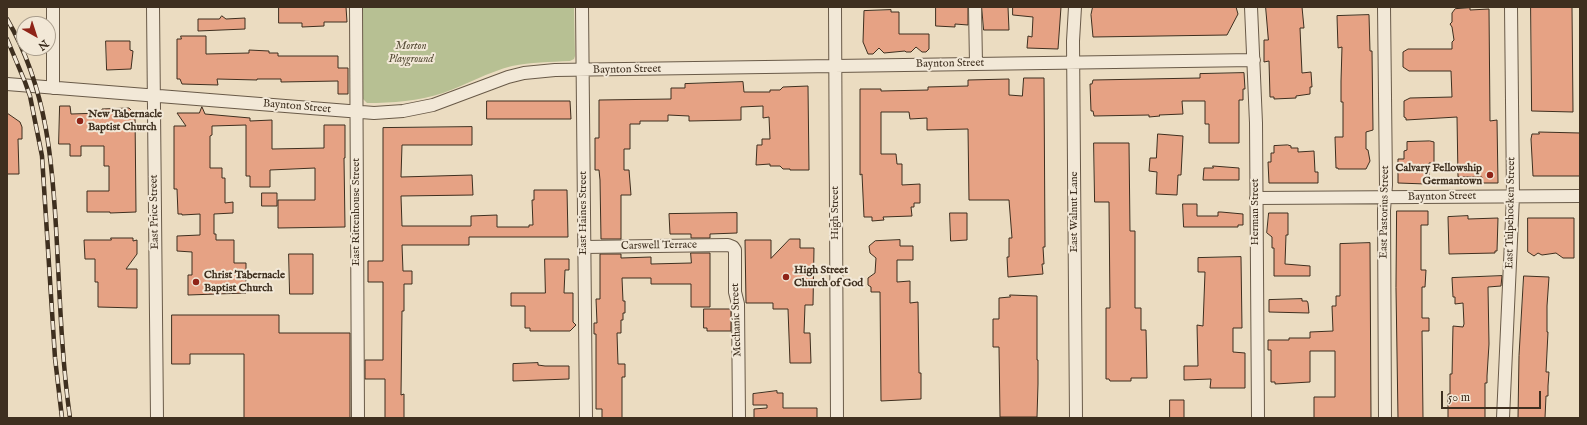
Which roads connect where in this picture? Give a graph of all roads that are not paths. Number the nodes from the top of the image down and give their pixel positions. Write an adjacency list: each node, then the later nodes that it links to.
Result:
1 (53, 7): 17 (street)
2 (153, 7): 18 (street, East Price Street)
3 (356, 7): 19 (street, East Rittenhouse Street)
4 (582, 7): 15 (street, East Haines Street)
5 (835, 7): 14 (street, High Street)
6 (975, 7): 13 (street)
7 (1075, 7): 12 (street, East Walnut Lane)
8 (1251, 7): 11 (street, Herman Street)
9 (1384, 7): 23 (street, East Pastorius Street)
10 (1510, 7): 20 (street, East Tulpehocken Street)
11 (1254, 60): 12 (street, Baynton Street); 22 (street, Herman Street)
12 (1073, 63): 13 (street, Baynton Street); 31 (street, East Walnut Lane)
13 (976, 64): 14 (street, Baynton Street)
14 (835, 66): 15 (street, Baynton Street); 30 (street, High Street)
15 (582, 71): 19 (street, Baynton Street); 24 (street, East Haines Street)
16 (7, 84): 17 (street, Baynton Street)
17 (53, 88): 18 (street, Baynton Street)
18 (154, 96): 19 (street, Baynton Street); 26 (street, East Price Street)
19 (357, 112): 27 (street, East Rittenhouse Street)
20 (1513, 196): 21 (street, Baynton Street); 23 (street, Baynton Street); 34 (street, East Tulpehocken Street)
21 (1580, 196)
22 (1256, 198): 23 (street, Baynton Street); 32 (street, Herman Street)
23 (1385, 198): 33 (street, East Pastorius Street)
24 (584, 247): 25 (street, Carswell Terrace); 28 (street, East Haines Street)
25 (733, 247): 29 (street, Mechanic Street)
26 (157, 418)
27 (358, 418)
28 (586, 418)
29 (739, 418)
30 (837, 418)
31 (1076, 418)
32 (1258, 418)
33 (1385, 418)
34 (1503, 418)

